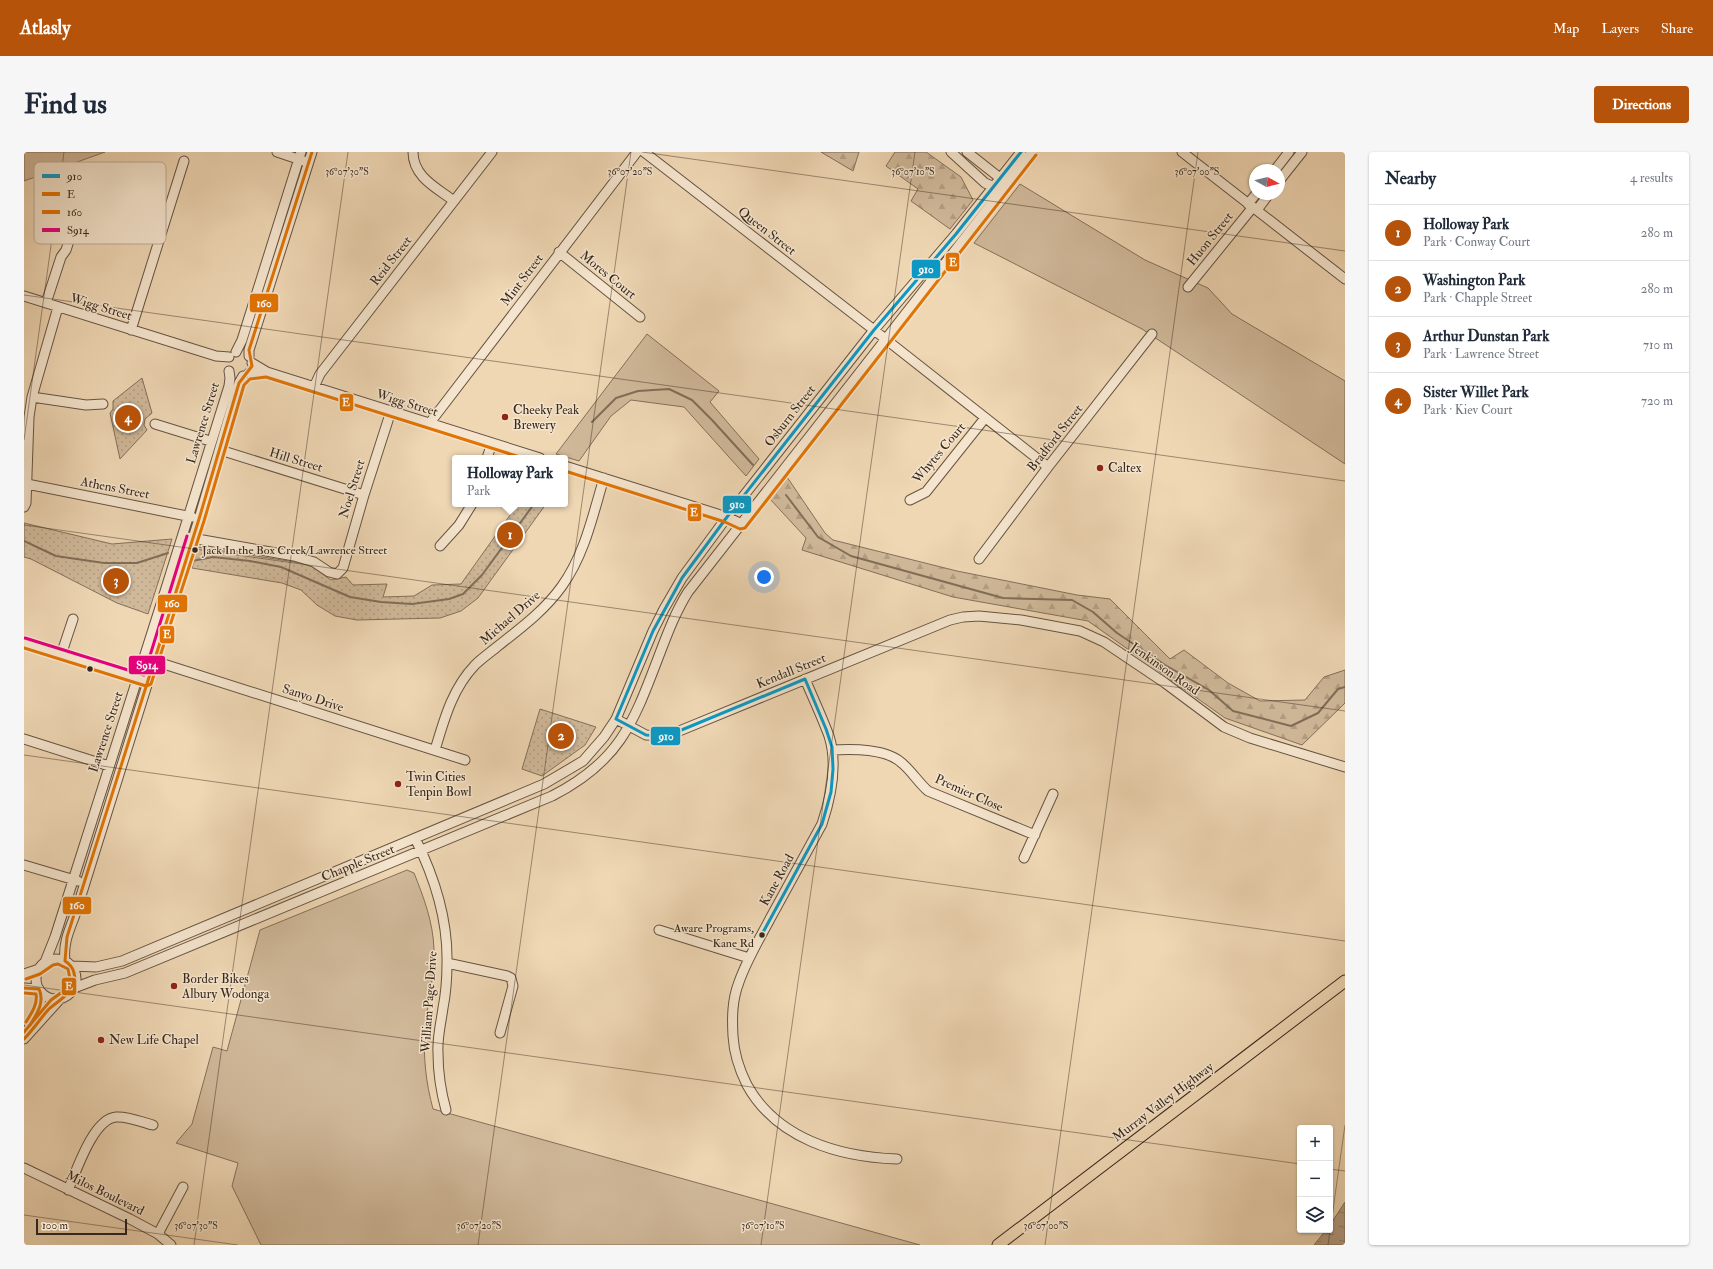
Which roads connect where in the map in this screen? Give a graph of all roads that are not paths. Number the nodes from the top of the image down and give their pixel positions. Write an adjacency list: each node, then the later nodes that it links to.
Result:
1 (277, 152): 14 (street)
2 (312, 152): 17 (street)
3 (413, 152): 25 (street)
4 (492, 152): 25 (street, Reid Street)
5 (637, 152): 30 (street, Mint Street)
6 (644, 152): 40 (street, Queen Street)
7 (951, 152): 21 (street)
8 (967, 152): 20 (street)
9 (1021, 152): 20 (street, Osburn Street)
10 (1032, 152): 22 (street)
11 (1182, 152): 26 (street)
12 (1302, 152): 16 (street)
13 (1288, 153): 16 (street); 18 (street)
14 (300, 156): 17 (street); 31 (street, Lawrence Street)
15 (184, 161): 27 (street)
16 (1295, 161): 19 (street)
17 (309, 162): 32 (street)
18 (1283, 164)
19 (1285, 168)
20 (1000, 178): 21 (street, Osburn Street); 22 (street)
21 (992, 187): 22 (street); 40 (street, Osburn Street)
22 (1004, 189): 42 (street)
23 (1255, 200): 26 (street, Huon Street)
24 (1262, 200): 26 (street, Huon Street)
25 (454, 201): 47 (street, Reid Street)
26 (1253, 207): 33 (street); 34 (street, Huon Street)
27 (166, 218)
28 (68, 244): 36 (street)
29 (158, 244): 39 (street)
30 (559, 252): 38 (street, Mores Court); 53 (street, Mint Street)
31 (268, 257): 32 (street); 44 (street, Lawrence Street)
32 (278, 260): 43 (street)
33 (1345, 279)
34 (1188, 287)
35 (24, 296): 36 (street, Wigg Street)
36 (46, 303): 37 (street, Wigg Street)
37 (58, 307): 39 (street, Wigg Street); 48 (street)
38 (640, 317)
39 (131, 330): 44 (street, Wigg Street)
40 (874, 330): 42 (street, Queen Street); 69 (street, Osburn Street)
41 (1152, 334): 61 (street, Bradford Street)
42 (885, 339): 51 (street); 71 (street)
43 (250, 359): 44 (street, Wigg Street); 45 (street, Wigg Street); 46 (street, Lawrence Street)
44 (230, 362): 46 (street); 55 (street, Lawrence Street)
45 (267, 372): 46 (street, Wigg Street); 47 (street, Wigg Street)
46 (246, 374): 57 (street, Lawrence Street)
47 (314, 387): 50 (street, Wigg Street)
48 (32, 397): 49 (street); 54 (street)
49 (103, 404)
50 (391, 411): 53 (street, Wigg Street); 64 (street, Noel Street)
51 (985, 418): 61 (street); 65 (street, Whytes Court)
52 (154, 424): 55 (street)
53 (429, 424): 56 (street, Wigg Street)
54 (26, 439): 63 (street)
55 (210, 441): 68 (street, Lawrence Street)
56 (492, 443): 58 (street); 59 (street, Wigg Street)
57 (220, 450): 64 (street, Hill Street); 70 (street, Lawrence Street)
58 (488, 455)
59 (530, 455)
60 (568, 467): 62 (street)
61 (1048, 467): 75 (street, Bradford Street)
62 (604, 478): 69 (street); 88 (street, Michael Drive)
63 (27, 484): 66 (street); 68 (street, Athens Street)
64 (364, 495): 73 (street, Noel Street)
65 (910, 500)
66 (24, 507)
67 (470, 507): 74 (street)
68 (187, 516): 70 (street, Athens Street); 72 (street, Lawrence Street)
69 (727, 516): 71 (street); 85 (street, Osburn Street)
70 (199, 518): 73 (street, Lawrence Street)
71 (742, 524): 86 (street)
72 (182, 537): 73 (street); 80 (street, Lawrence Street)
73 (192, 538): 81 (street, Lawrence Street)
74 (440, 546)
75 (979, 559)
76 (963, 616): 83 (street, Kendall Street); 92 (street, Jenkinson Road)
77 (73, 619): 79 (street)
78 (24, 643): 79 (street)
79 (61, 655): 82 (street)
80 (143, 658): 81 (street, Sanyo Drive); 82 (street, Lawrence Street)
81 (154, 661): 84 (street, Lawrence Street); 88 (street, Sanyo Drive)
82 (137, 678): 84 (street); 91 (street, Lawrence Street)
83 (805, 679): 86 (street, Kendall Street); 89 (street, Kane Road)
84 (147, 681): 100 (street, Lawrence Street)
85 (616, 719): 86 (street, Kendall Street); 95 (street, Chapple Street)
86 (629, 726): 96 (street, Chapple Street)
87 (24, 739): 91 (street)
88 (435, 750): 90 (street, Sanyo Drive)
89 (832, 750): 94 (street, Premier Close); 102 (street, Kane Road)
90 (465, 760)
91 (109, 766): 99 (street, Lawrence Street)
92 (1345, 768)
93 (1053, 794): 94 (street)
94 (1035, 835): 97 (street)
95 (415, 838): 96 (street, William Page Drive); 103 (street, Chapple Street)
96 (421, 851): 104 (street, William Page Drive); 109 (street, Chapple Street)
97 (1024, 858)
98 (24, 865): 99 (street)
99 (73, 880): 100 (street); 105 (street, Lawrence Street)
100 (84, 883): 103 (street, Lawrence Street)
101 (658, 930): 102 (street)
102 (749, 958): 116 (street, Kane Road)
103 (68, 963): 105 (street); 109 (street)
104 (447, 963): 112 (street); 114 (street, William Page Drive)
105 (42, 965): 106 (street); 110 (street)
106 (24, 974)
107 (1345, 981): 122 (main road, Murray Valley Highway)
108 (24, 988): 110 (street)
109 (74, 988): 111 (street)
110 (40, 990): 111 (street); 113 (street)
111 (61, 998): 113 (street)
112 (500, 1033)
113 (24, 1039)
114 (446, 1110)
115 (153, 1125): 119 (street)
116 (897, 1159)
117 (24, 1168): 119 (street, Milos Boulevard)
118 (183, 1187): 120 (street)
119 (68, 1190): 120 (street, Milos Boulevard)
120 (158, 1234): 121 (street, Milos Boulevard)
121 (171, 1245)
122 (998, 1245)

